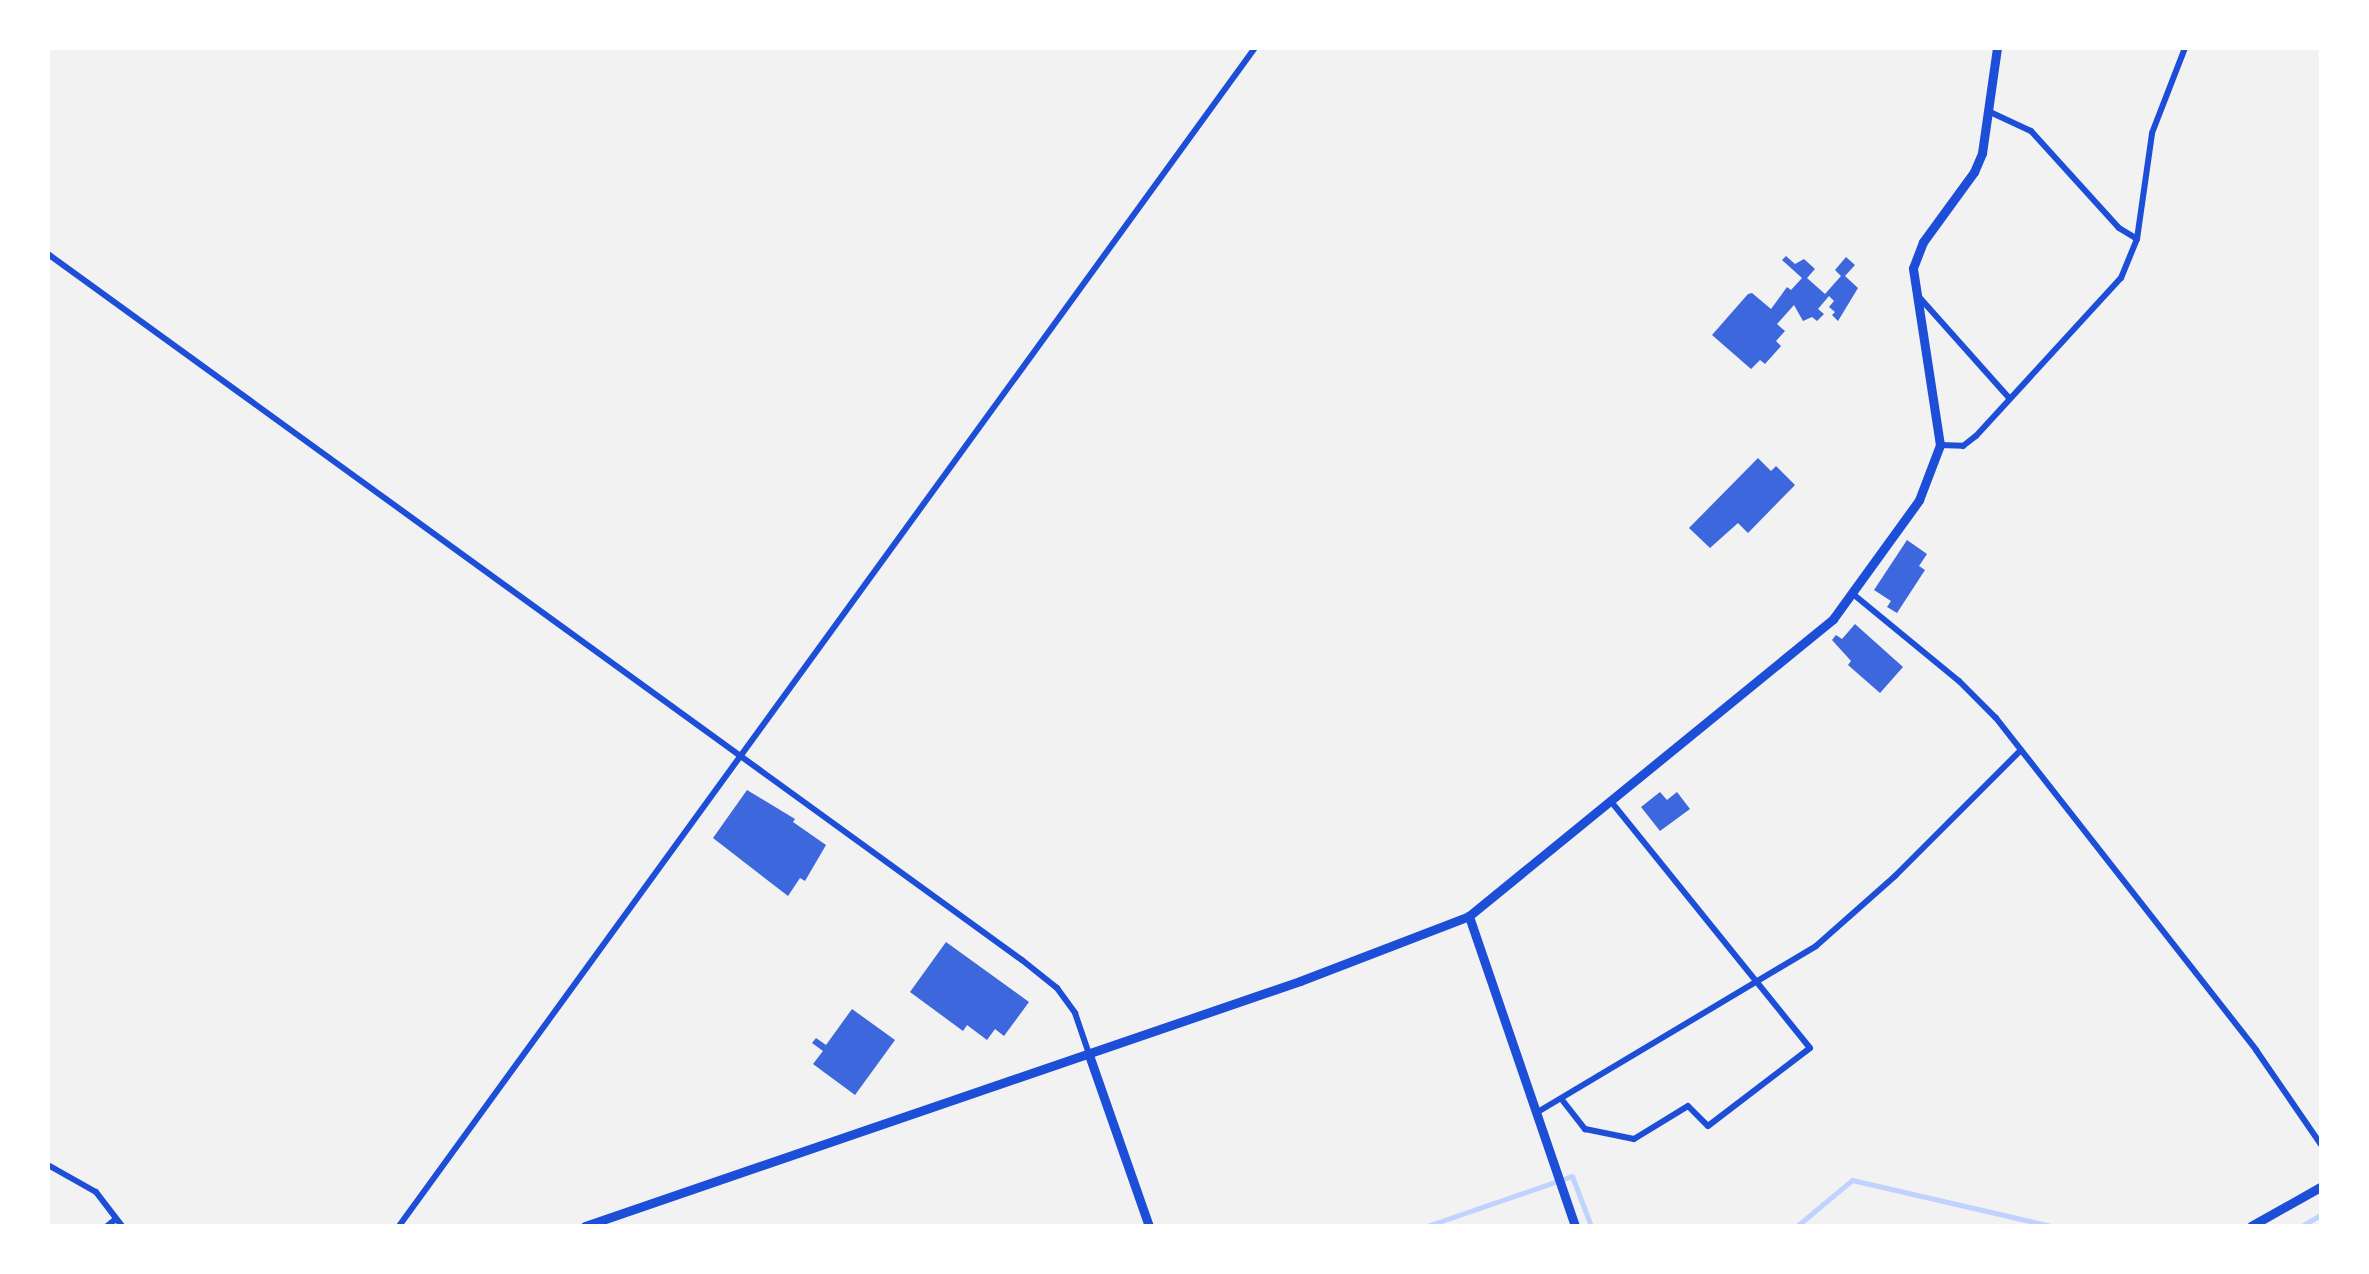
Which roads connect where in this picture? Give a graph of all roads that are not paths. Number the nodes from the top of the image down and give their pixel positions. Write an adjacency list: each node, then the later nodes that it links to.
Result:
1 (1255, 48): 12 (street)
2 (1997, 48): 4 (main road)
3 (2184, 48): 5 (street)
4 (1990, 112): 5 (street); 7 (main road)
5 (2137, 239): 8 (street)
6 (48, 254): 12 (street)
7 (1914, 289): 8 (street); 9 (main road)
8 (2009, 398): 9 (street)
9 (1940, 445): 10 (main road)
10 (1853, 594): 11 (street); 13 (main road)
11 (2021, 750): 15 (street); 19 (street)
12 (740, 756): 16 (street); 24 (street)
13 (1611, 801): 14 (main road); 15 (street)
14 (1469, 916): 16 (main road); 18 (main road)
15 (1756, 980): 17 (street); 17 (street)
16 (1089, 1055): 25 (main road); 26 (main road)
17 (1563, 1101): 18 (street)
18 (1536, 1114): 27 (main road)
19 (2322, 1146)
20 (48, 1165): 22 (street)
21 (2322, 1186): 28 (main road)
22 (119, 1223): 23 (street)
23 (106, 1226)
24 (399, 1226)
25 (585, 1226)
26 (1149, 1226)
27 (1576, 1226)
28 (2251, 1226)

